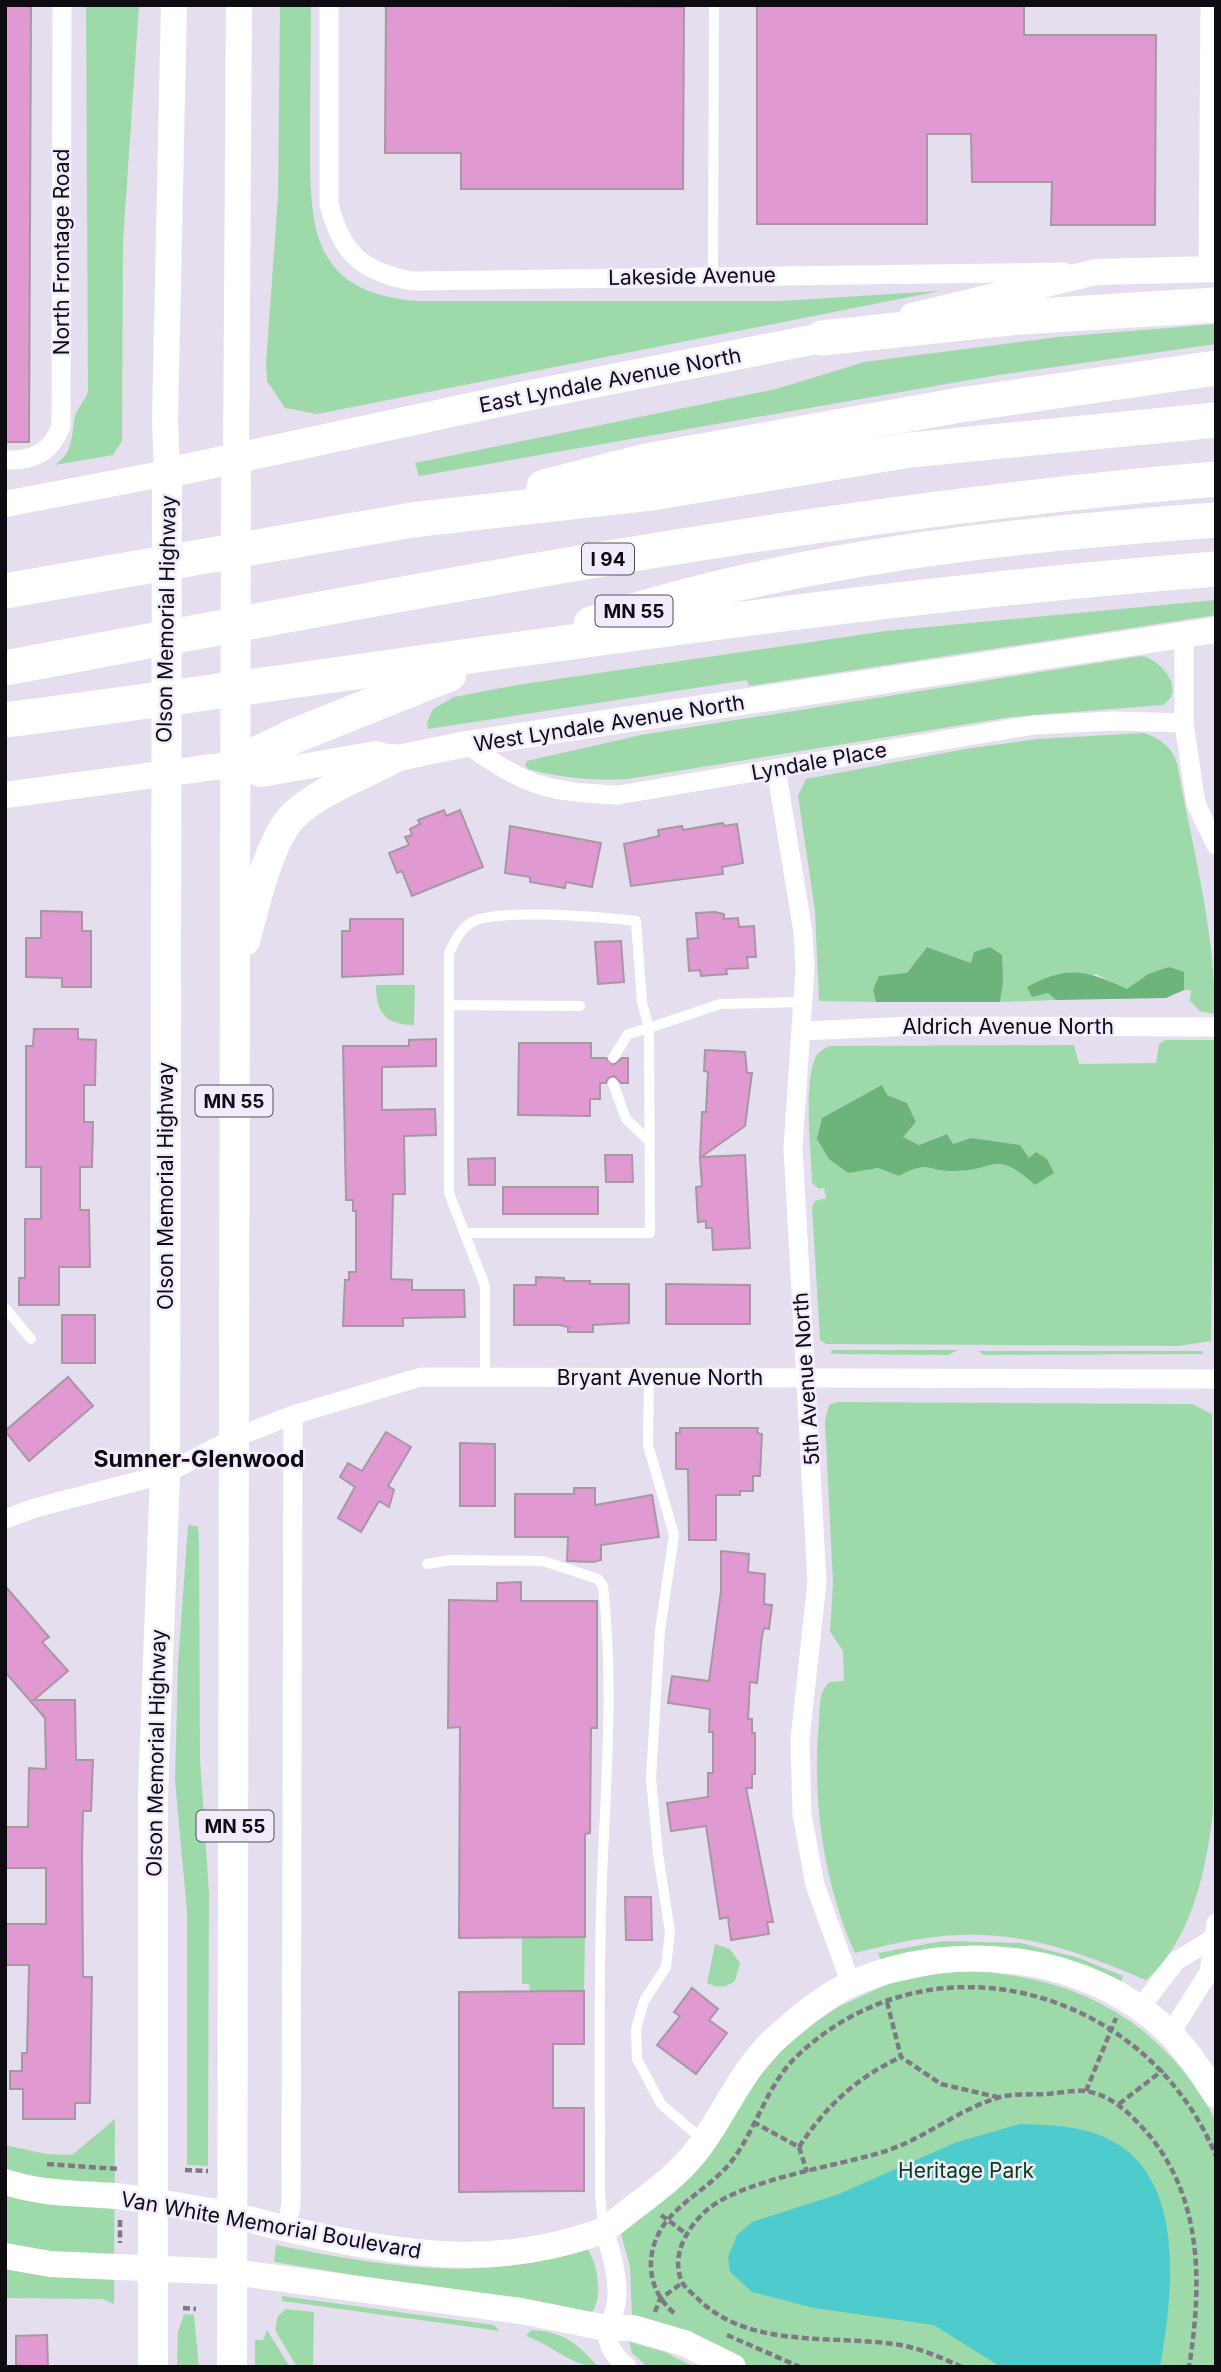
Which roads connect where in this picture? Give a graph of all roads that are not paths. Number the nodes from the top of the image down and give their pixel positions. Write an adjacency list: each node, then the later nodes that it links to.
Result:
1 (62, 5): 14 (street, North Frontage Road)
2 (174, 5): 16 (main road, Olson Memorial Highway)
3 (239, 5): 15 (main road)
4 (329, 5): 9 (street, Lakeside Avenue)
5 (714, 5): 9 (lane)
6 (1210, 5): 7 (street)
7 (1212, 270): 8 (main road, East Lyndale Avenue North)
8 (1096, 272): 9 (street, Lakeside Avenue); 11 (main road, East Lyndale Avenue North)
9 (713, 276)
10 (1216, 305): 11 (highway)
11 (822, 338): 15 (main road, East Lyndale Avenue North)
12 (1216, 368): 19 (highway)
13 (1216, 420): 19 (highway)
14 (5, 460)
15 (236, 460): 16 (main road, East Lyndale Avenue North); 29 (main road)
16 (167, 473): 18 (main road, East Lyndale Avenue North); 32 (main road, Olson Memorial Highway / MN 55)
17 (1216, 479): 25 (highway, I 94)
18 (5, 504)
19 (412, 520): 22 (highway)
20 (1216, 520): 29 (highway, MN 55)
21 (1216, 569): 26 (highway)
22 (5, 591)
23 (1216, 629): 24 (main road, West Lyndale Avenue North)
24 (1184, 633): 27 (street); 28 (main road, West Lyndale Avenue North)
25 (5, 668)
26 (5, 720)
27 (1184, 723): 31 (street, Lyndale Place); 34 (street)
28 (466, 744): 30 (main road, West Lyndale Avenue North); 31 (street, Lyndale Place)
29 (236, 748): 30 (main road, West Lyndale Avenue North); 32 (main road, West Lyndale Avenue North); 35 (main road, MN 55)
30 (393, 758): 35 (main road)
31 (776, 768): 36 (street, 5th Avenue North)
32 (164, 775): 33 (main road, West Lyndale Avenue North); 54 (main road, Olson Memorial Highway / MN 55)
33 (5, 795)
34 (1216, 845)
35 (233, 982): 53 (main road, MN 55)
36 (801, 1002): 40 (lane); 41 (street, 5th Avenue North)
37 (449, 1005): 38 (lane); 40 (lane); 45 (lane)
38 (580, 1006)
39 (1216, 1027): 41 (street, Aldrich Avenue North)
40 (649, 1028): 42 (lane); 44 (lane)
41 (801, 1031): 49 (street, 5th Avenue North)
42 (613, 1058)
43 (613, 1083): 44 (lane)
44 (649, 1141): 45 (lane)
45 (464, 1233): 48 (lane)
46 (5, 1308): 47 (lane)
47 (31, 1339)
48 (485, 1377): 50 (street, Bryant Avenue North); 52 (street, Bryant Avenue North)
49 (806, 1377): 50 (street, Bryant Avenue North); 51 (street, Bryant Avenue North); 58 (street, 5th Avenue North)
50 (649, 1378): 62 (lane)
51 (1216, 1379)
52 (293, 1415): 53 (street, Bryant Avenue North); 66 (street)
53 (234, 1438): 54 (street, Bryant Avenue North); 65 (main road, MN 55)
54 (165, 1474): 55 (street, Bryant Avenue North); 64 (main road, Olson Memorial Highway / MN 55)
55 (5, 1519)
56 (426, 1564): 67 (lane)
57 (1215, 1934): 59 (street); 60 (street)
58 (851, 1984): 59 (main road, Van White Memorial Boulevard); 62 (main road, Van White Memorial Boulevard)
59 (1139, 2008): 60 (main road, Van White Memorial Boulevard)
60 (1170, 2034): 61 (main road, Van White Memorial Boulevard)
61 (1216, 2095)
62 (704, 2141): 67 (main road, Van White Memorial Boulevard)
63 (5, 2182): 64 (main road, Van White Memorial Boulevard)
64 (152, 2202): 65 (main road, Van White Memorial Boulevard); 69 (main road, Olson Memorial Highway / MN 55)
65 (232, 2214): 66 (main road, Van White Memorial Boulevard); 70 (main road, MN 55)
66 (286, 2229): 67 (main road, Van White Memorial Boulevard)
67 (604, 2230): 71 (street)
68 (5, 2256): 69 (main road)
69 (153, 2269): 70 (main road); 72 (main road, Olson Memorial Highway / MN 55)
70 (232, 2272): 71 (main road); 73 (main road, MN 55)
71 (607, 2328): 74 (street); 75 (main road)
72 (153, 2367)
73 (232, 2367)
74 (627, 2367)
75 (733, 2367)

